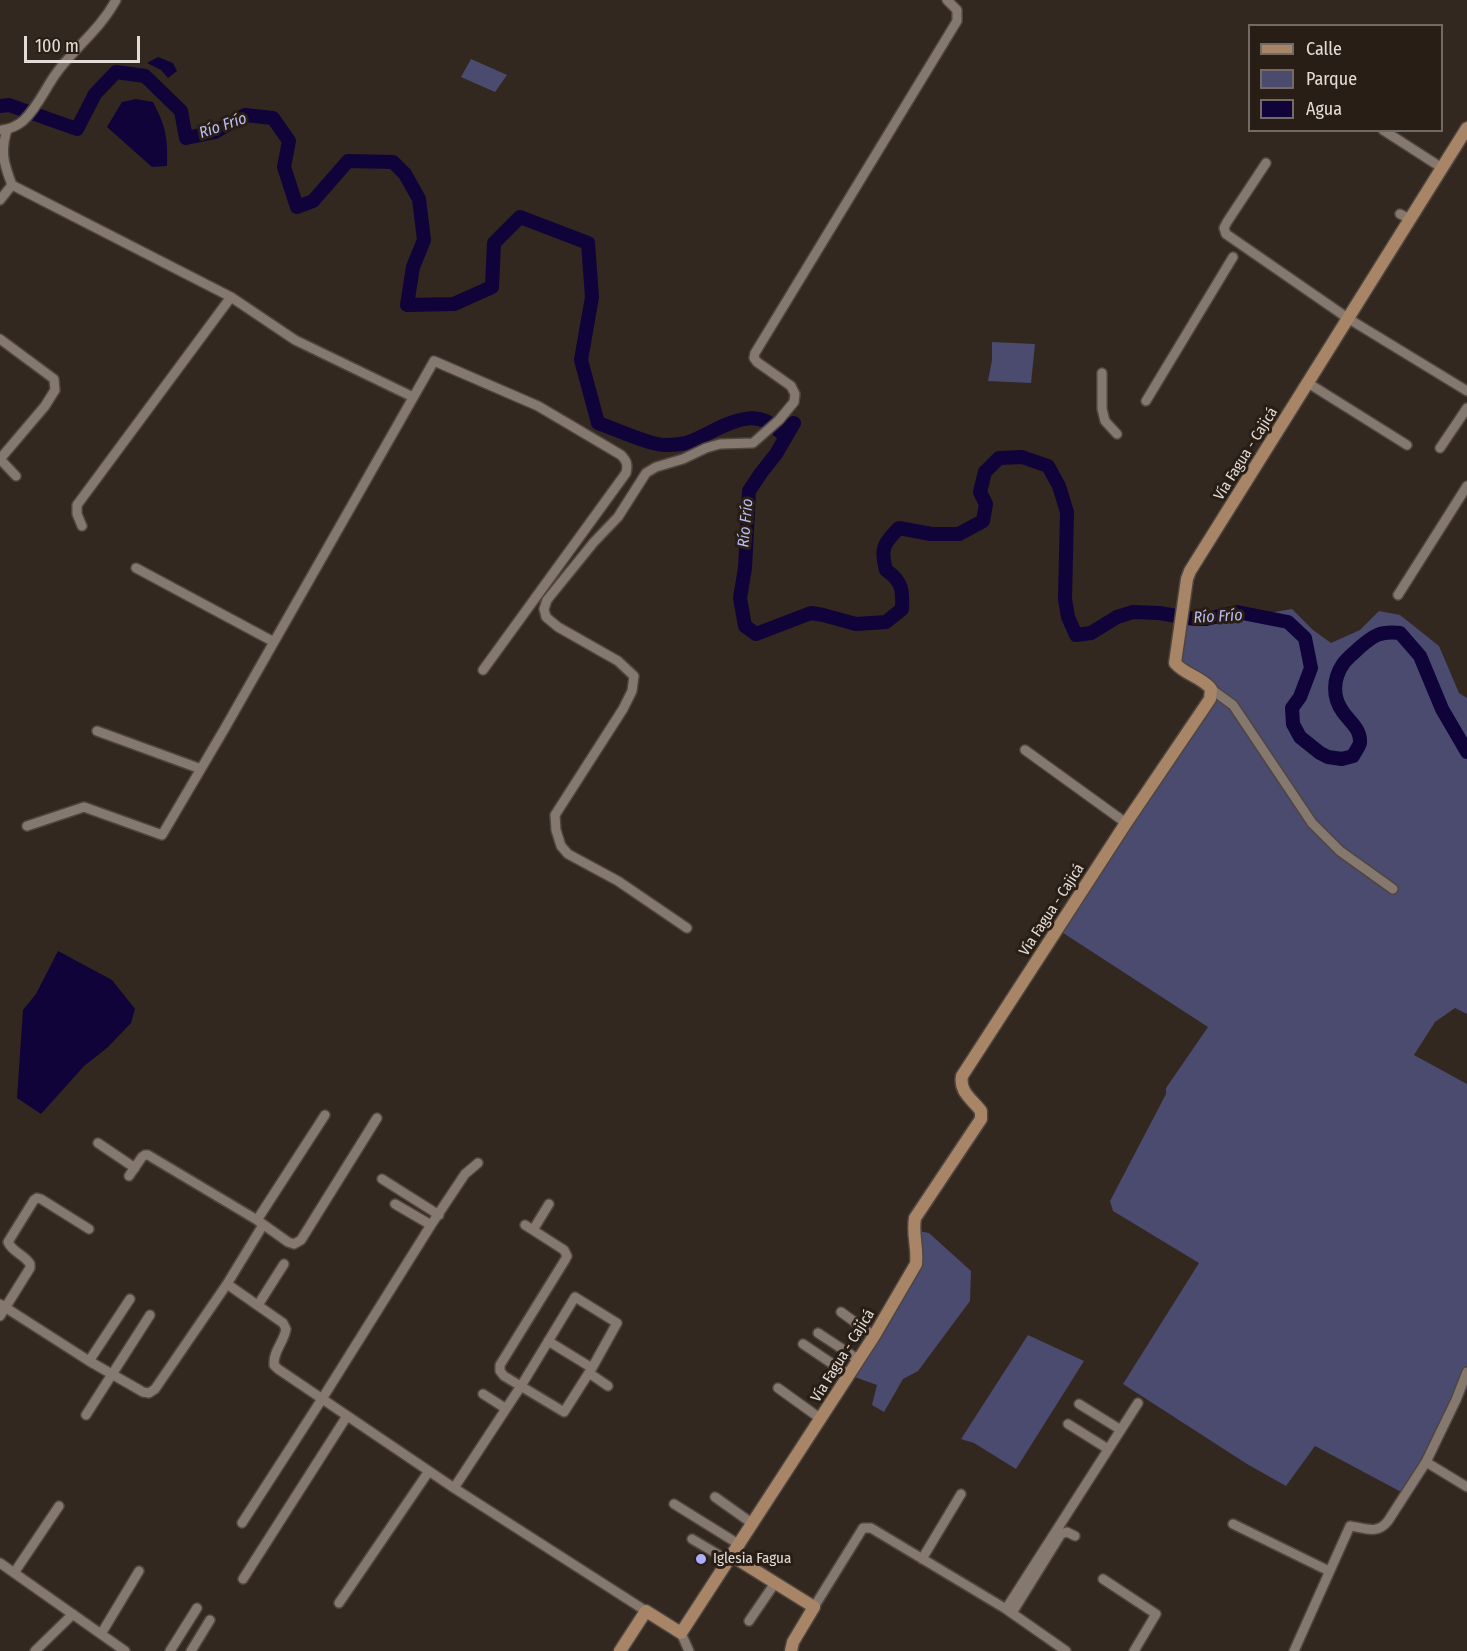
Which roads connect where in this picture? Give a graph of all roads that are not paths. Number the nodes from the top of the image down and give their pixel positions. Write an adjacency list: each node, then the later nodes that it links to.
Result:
1 (116, 0): 4 (street)
2 (947, 0): 38 (street)
3 (1467, 128): 7 (street, Vía Fagua - Cajicá)
4 (3, 130): 8 (street)
5 (1386, 132): 7 (street)
6 (1266, 163): 12 (street)
7 (1442, 168): 12 (street, Vía Fagua - Cajicá)
8 (12, 185): 9 (street); 11 (street)
9 (0, 200)
10 (1233, 257): 18 (street)
11 (231, 297): 17 (street); 26 (street)
12 (1349, 319): 15 (street, Vía Fagua - Cajicá); 16 (street)
13 (0, 339): 23 (street)
14 (1102, 374): 20 (street)
15 (1308, 383): 21 (street); 31 (street, Vía Fagua - Cajicá)
16 (1466, 389)
17 (413, 397): 29 (street); 30 (street)
18 (1146, 401)
19 (1467, 408): 22 (street)
20 (1117, 434)
21 (1407, 445)
22 (1440, 448)
23 (0, 459): 24 (street)
24 (16, 476)
25 (1467, 486): 28 (street)
26 (82, 525)
27 (136, 568): 29 (street)
28 (1398, 595)
29 (274, 642): 34 (street)
30 (483, 670)
31 (1211, 689): 35 (street, Vía Fagua - Cajicá); 37 (street)
32 (97, 731): 34 (street)
33 (1025, 750): 35 (street)
34 (201, 769): 36 (street)
35 (1126, 823): 58 (street, Vía Fagua - Cajicá)
36 (27, 826)
37 (1393, 889)
38 (687, 928)
39 (325, 1115): 47 (street)
40 (377, 1118): 47 (street)
41 (99, 1143): 47 (street)
42 (478, 1163): 46 (street)
43 (382, 1179): 46 (street)
44 (395, 1204): 48 (street)
45 (549, 1204): 67 (street)
46 (439, 1215): 48 (street)
47 (260, 1222): 51 (street)
48 (431, 1225): 71 (street)
49 (89, 1229): 54 (street)
50 (284, 1264): 53 (street)
51 (227, 1284): 53 (street); 65 (street)
52 (130, 1299): 62 (street)
53 (258, 1305): 71 (street)
54 (2, 1309): 62 (street)
55 (841, 1312): 58 (street)
56 (150, 1315): 65 (street)
57 (818, 1333): 61 (street)
58 (874, 1336): 61 (street, Vía Fagua - Cajicá)
59 (548, 1341): 63 (street); 63 (street); 67 (street)
60 (803, 1344): 66 (street)
61 (859, 1360): 66 (street, Vía Fagua - Cajicá)
62 (88, 1361): 65 (street)
63 (590, 1370): 67 (street); 68 (street)
64 (1467, 1372): 81 (street)
65 (111, 1375): 75 (street)
66 (849, 1375): 77 (street, Vía Fagua - Cajicá)
67 (520, 1386): 74 (street)
68 (608, 1386)
69 (778, 1388): 77 (street)
70 (483, 1394): 74 (street)
71 (322, 1399): 76 (street); 89 (street)
72 (1138, 1403): 79 (street)
73 (1079, 1404): 79 (street)
74 (505, 1408): 84 (street)
75 (86, 1415)
76 (347, 1416): 82 (street); 101 (street)
77 (821, 1419): 90 (street, Vía Fagua - Cajicá)
78 (1068, 1424): 80 (street)
79 (1121, 1430): 80 (street)
80 (1108, 1449): 108 (street)
81 (1426, 1462): 83 (street); 99 (street)
82 (429, 1471): 84 (street); 104 (street)
83 (1467, 1487)
84 (454, 1488): 107 (street)
85 (961, 1494): 96 (street)
86 (715, 1497): 90 (street)
87 (674, 1504): 94 (street)
88 (59, 1506): 100 (street)
89 (242, 1523)
90 (753, 1524): 94 (street, Vía Fagua - Cajicá)
91 (1233, 1524): 99 (street)
92 (1076, 1536): 108 (street)
93 (692, 1539): 95 (street)
94 (740, 1545): 95 (street, Vía Fagua - Cajicá)
95 (730, 1558): 103 (street); 113 (street, Vía Fagua - Cajicá)
96 (922, 1558): 105 (street); 108 (street)
97 (0, 1563): 100 (street)
98 (139, 1571): 112 (street)
99 (1329, 1571): 123 (street)
100 (14, 1573): 109 (street)
101 (243, 1579)
102 (1103, 1579): 122 (street)
103 (775, 1583): 105 (street); 111 (street)
104 (339, 1603)
105 (814, 1607): 120 (street)
106 (197, 1608): 116 (street)
107 (646, 1611): 113 (street); 118 (street)
108 (1009, 1611): 121 (street)
109 (73, 1614): 112 (street); 114 (street)
110 (210, 1620): 117 (street)
111 (749, 1621)
112 (101, 1634): 115 (street)
113 (681, 1634): 119 (street)
114 (35, 1651)
115 (125, 1651)
116 (170, 1651)
117 (191, 1651)
118 (620, 1651)
119 (689, 1651)
120 (791, 1651)
121 (1066, 1651)
122 (1134, 1651)
123 (1294, 1651)

